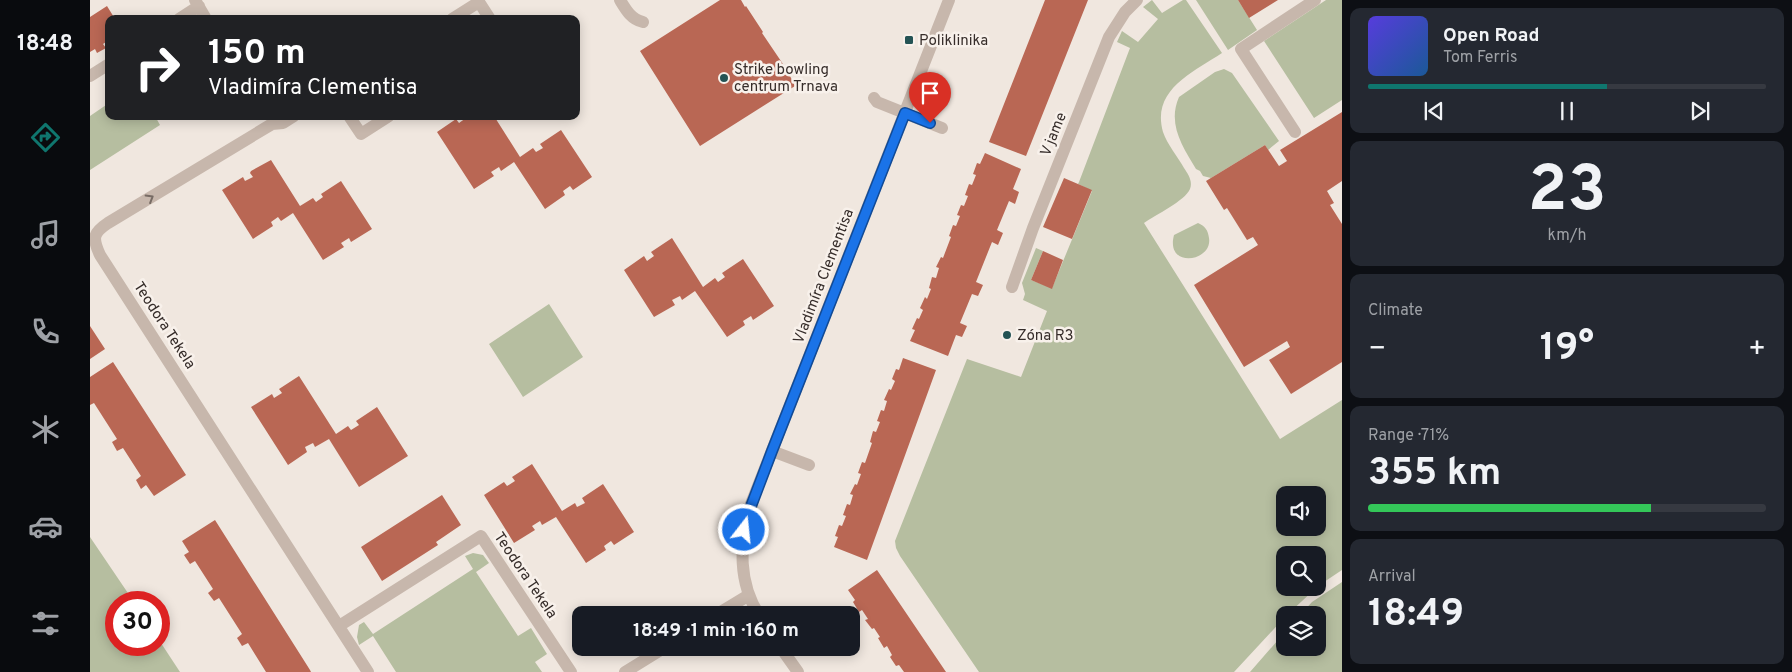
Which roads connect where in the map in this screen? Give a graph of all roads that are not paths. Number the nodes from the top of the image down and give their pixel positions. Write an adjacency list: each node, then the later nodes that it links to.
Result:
1 (620, 0): 11 (street)
2 (950, 0): 15 (street, Vladimíra Clementisa)
3 (1137, 0): 22 (street, V jame)
4 (1315, 0): 21 (street)
5 (479, 1): 9 (street); 10 (street)
6 (197, 3): 7 (street); 8 (street)
7 (184, 15)
8 (204, 15)
9 (458, 15)
10 (488, 15)
11 (643, 22)
12 (105, 67): 13 (street)
13 (90, 76)
14 (874, 98): 15 (street)
15 (905, 113): 20 (street); 23 (street, Vladimíra Clementisa)
16 (269, 120): 17 (street, Teodora Tekela); 28 (street, Teodora Tekela, one-way to 16)
17 (288, 120)
18 (352, 120): 19 (street)
19 (383, 120)
20 (942, 128)
21 (1295, 132)
22 (1012, 287)
23 (772, 451): 24 (street); 25 (street, Vladimíra Clementisa)
24 (809, 465)
25 (749, 595): 26 (street); 27 (street, Vladimíra Clementisa)
26 (731, 606)
27 (754, 606)
28 (339, 626): 31 (street, Teodora Tekela); 32 (street, Teodora Tekela)
29 (651, 656): 33 (street)
30 (787, 656): 34 (street)
31 (368, 672)
32 (571, 672)
33 (626, 672)
34 (798, 672)

